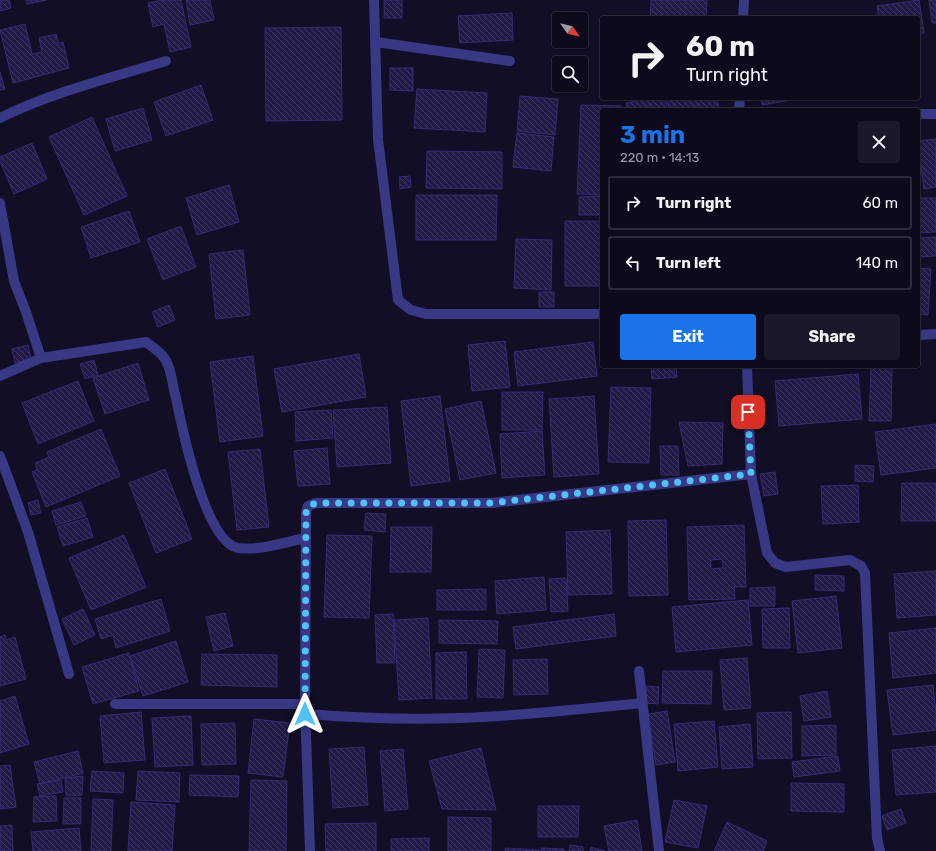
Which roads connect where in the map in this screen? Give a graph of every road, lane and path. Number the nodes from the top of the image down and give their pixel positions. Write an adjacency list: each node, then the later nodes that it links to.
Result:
1 (374, 0): 4 (street)
2 (744, 0): 3 (street)
3 (743, 16)
4 (376, 42): 6 (street); 11 (street)
5 (166, 61): 9 (street)
6 (510, 61)
7 (920, 114): 8 (street)
8 (936, 114)
9 (0, 118)
10 (0, 203): 14 (street)
11 (600, 314)
12 (936, 334): 13 (street)
13 (920, 335)
14 (42, 358): 16 (street); 19 (street)
15 (747, 368): 18 (street)
16 (0, 376)
17 (0, 456): 21 (street)
18 (751, 474): 19 (street); 27 (street)
19 (306, 538): 24 (street)
20 (638, 671): 22 (street)
21 (69, 674)
22 (642, 703): 24 (street); 26 (street)
23 (115, 704): 24 (street)
24 (305, 709): 25 (street)
25 (310, 851)
26 (658, 851)
27 (880, 851)

